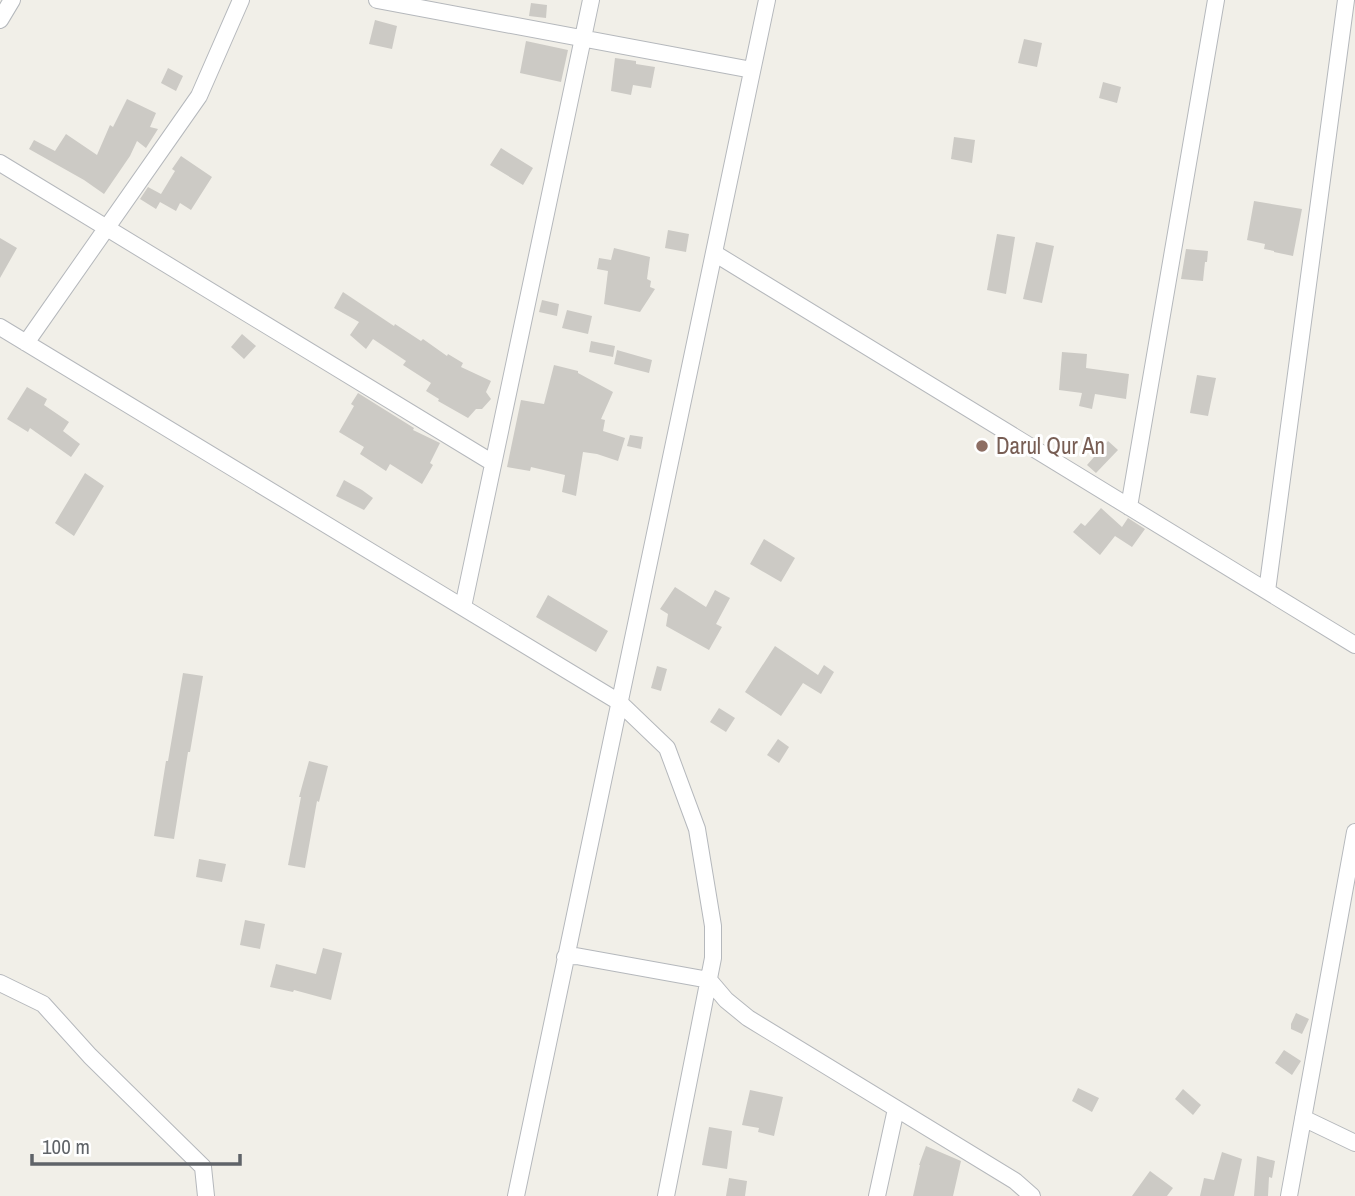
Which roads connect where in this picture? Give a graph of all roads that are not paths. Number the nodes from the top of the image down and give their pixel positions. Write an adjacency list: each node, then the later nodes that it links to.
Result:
1 (12, 0): 8 (street)
2 (241, 0): 12 (street)
3 (377, 0): 9 (street)
4 (591, 0): 9 (street)
5 (767, 0): 10 (street)
6 (1216, 0): 17 (street)
7 (1346, 0): 18 (street)
8 (0, 20)
9 (583, 38): 10 (street); 16 (street)
10 (752, 69): 13 (street)
11 (0, 163): 12 (street)
12 (106, 228): 15 (street); 16 (street)
13 (714, 253): 17 (street); 21 (street)
14 (0, 327): 15 (street)
15 (26, 343): 19 (street)
16 (493, 463): 19 (street)
17 (1129, 507): 18 (street)
18 (1267, 591): 20 (street)
19 (463, 607): 21 (street)
20 (1355, 645)
21 (619, 702): 23 (street); 24 (street)
22 (1355, 832): 27 (street)
23 (565, 957): 24 (street); 31 (street)
24 (709, 980): 26 (street); 32 (street)
25 (0, 983): 30 (street)
26 (896, 1109): 29 (street); 33 (street)
27 (1303, 1118): 28 (street); 35 (street)
28 (1355, 1143)
29 (1014, 1188): 34 (street)
30 (206, 1196)
31 (516, 1196)
32 (666, 1196)
33 (877, 1196)
34 (1032, 1196)
35 (1289, 1196)

